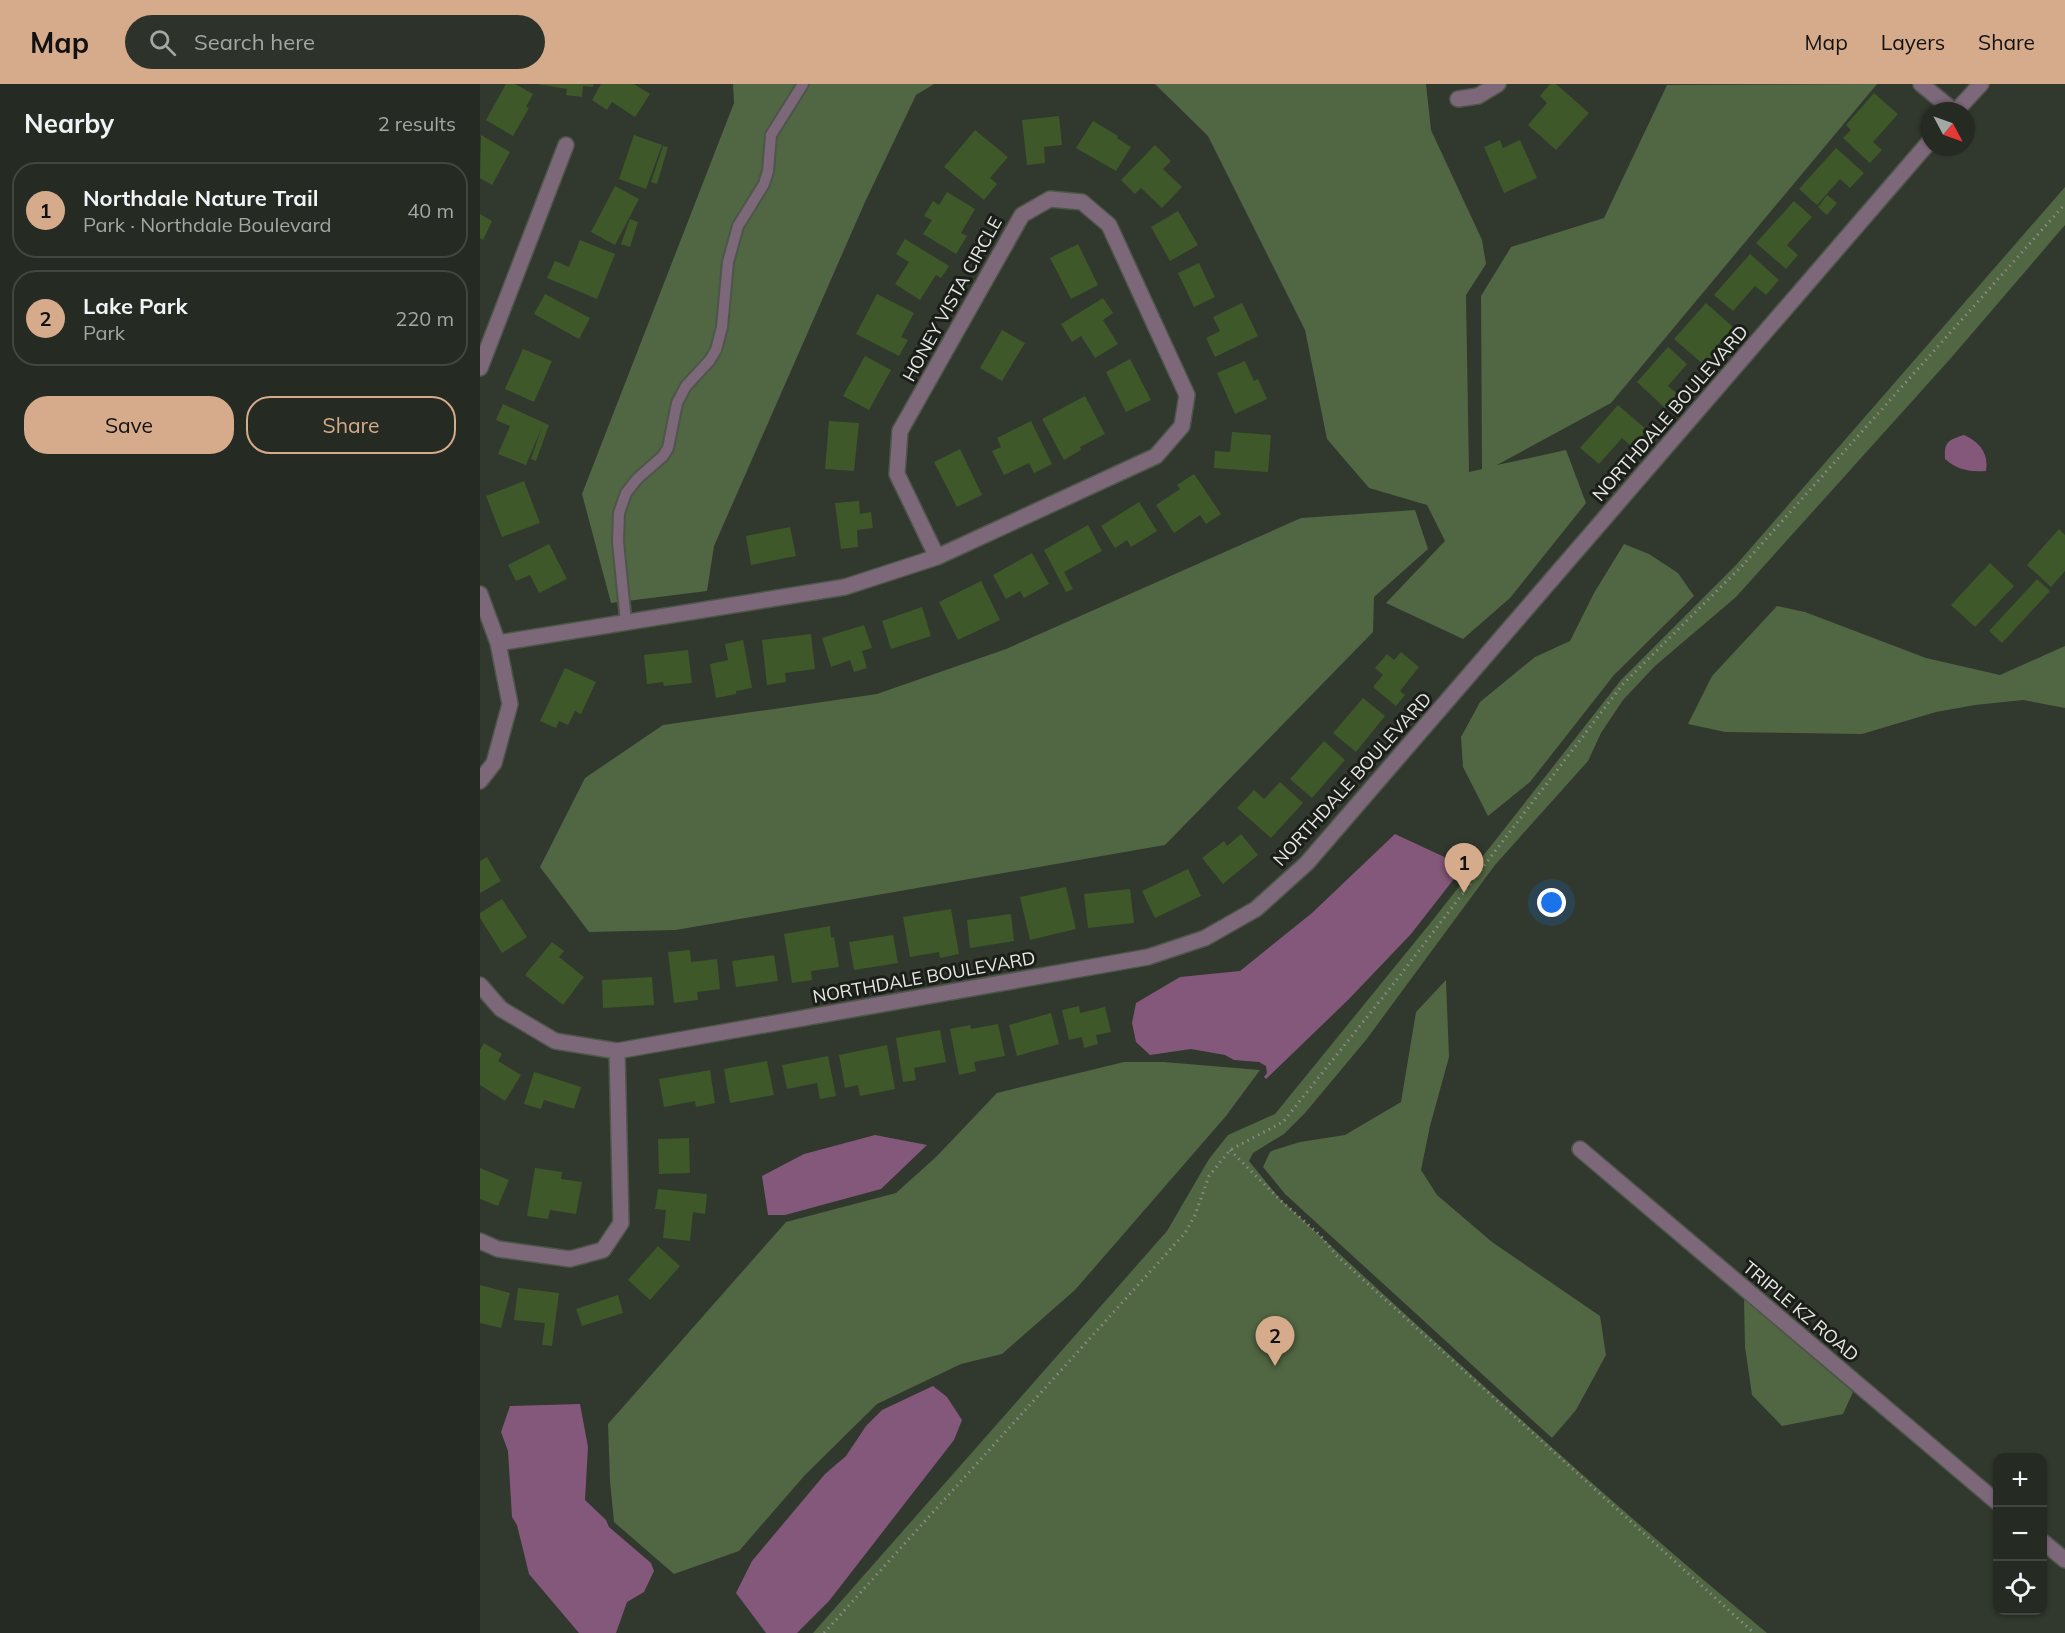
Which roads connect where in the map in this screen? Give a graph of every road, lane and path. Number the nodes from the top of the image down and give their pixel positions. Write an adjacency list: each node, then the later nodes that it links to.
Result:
1 (803, 84): 14 (lane)
2 (1498, 84): 5 (street)
3 (1921, 84): 6 (street)
4 (1981, 84): 7 (street)
5 (1458, 99)
6 (1944, 102)
7 (1964, 102)
8 (566, 145): 11 (street)
9 (1921, 151): 18 (street, NORTHDALE BOULEVARD)
10 (2065, 204): 20 (path)
11 (480, 368)
12 (937, 556): 12 (street, HONEY VISTA CIRCLE); 14 (street, HONEY VISTA CIRCLE)
13 (480, 594): 15 (street)
14 (626, 622): 15 (street, HONEY VISTA CIRCLE)
15 (498, 643): 16 (street)
16 (480, 781)
17 (480, 985): 18 (street, NORTHDALE BOULEVARD)
18 (617, 1051): 21 (street)
19 (1580, 1149): 22 (street, TRIPLE KZ ROAD)
20 (1230, 1150): 25 (path); 26 (path)
21 (480, 1241)
22 (1993, 1499)
23 (2047, 1544): 24 (street)
24 (2065, 1560)
25 (824, 1633)
26 (1754, 1633)

